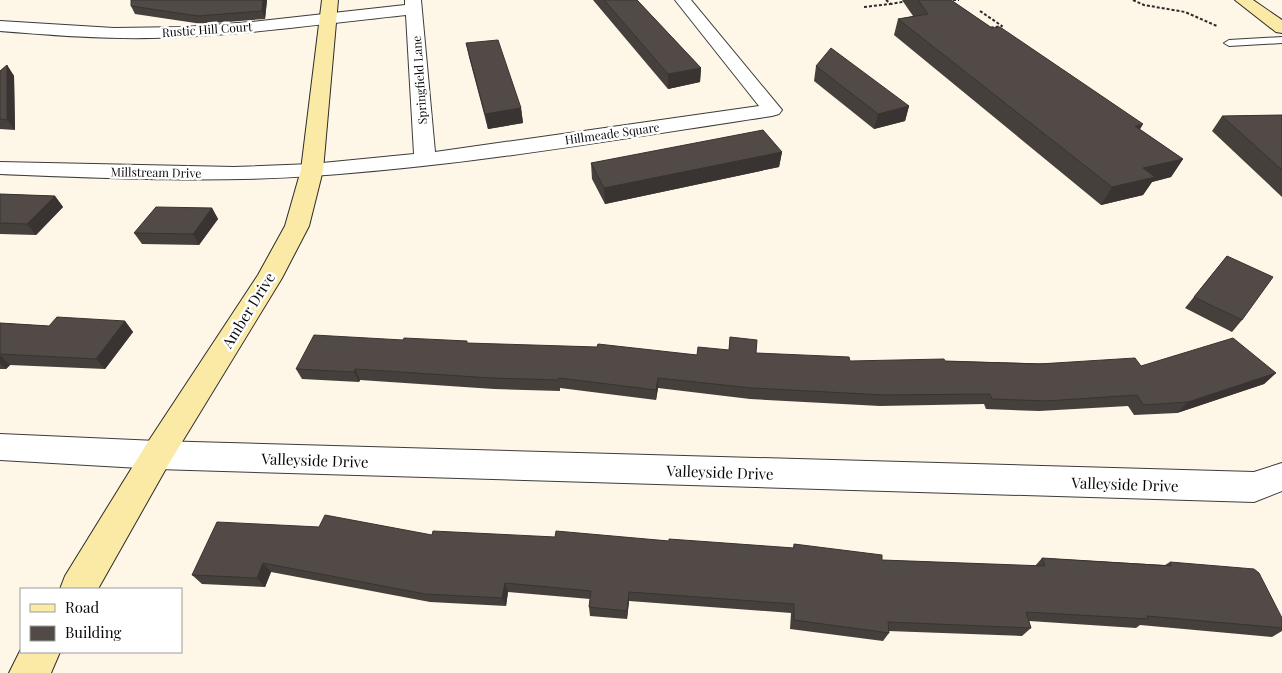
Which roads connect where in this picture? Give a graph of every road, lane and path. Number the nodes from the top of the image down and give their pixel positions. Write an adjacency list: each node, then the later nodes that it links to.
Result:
1 (683, 0): 19 (street, Hillmeade Square)
2 (886, 0): 9 (path)
3 (942, 0): 4 (path)
4 (959, 0)
5 (1134, 0): 15 (path)
6 (1242, 0): 14 (street)
7 (913, 1): 9 (path)
8 (414, 4): 11 (street, Rustic Hill Court); 19 (street, Springfield Lane)
9 (891, 4): 10 (path)
10 (864, 7)
11 (330, 9): 13 (street, Rustic Hill Court); 21 (street, Amber Drive)
12 (980, 11): 16 (path)
13 (0, 26)
14 (1282, 28)
15 (1224, 29)
16 (995, 34)
17 (1282, 40): 18 (lane)
18 (1229, 43)
19 (425, 161): 21 (street, Hillmeade Square)
20 (0, 168): 21 (street, Millstream Drive)
21 (312, 170): 23 (street, Amber Drive)
22 (0, 447): 23 (street, Valleyside Drive)
23 (157, 455): 24 (street, Valleyside Drive); 25 (street, Amber Drive)
24 (1282, 477)
25 (79, 588)
26 (40, 653): 27 (street)
27 (29, 673)

